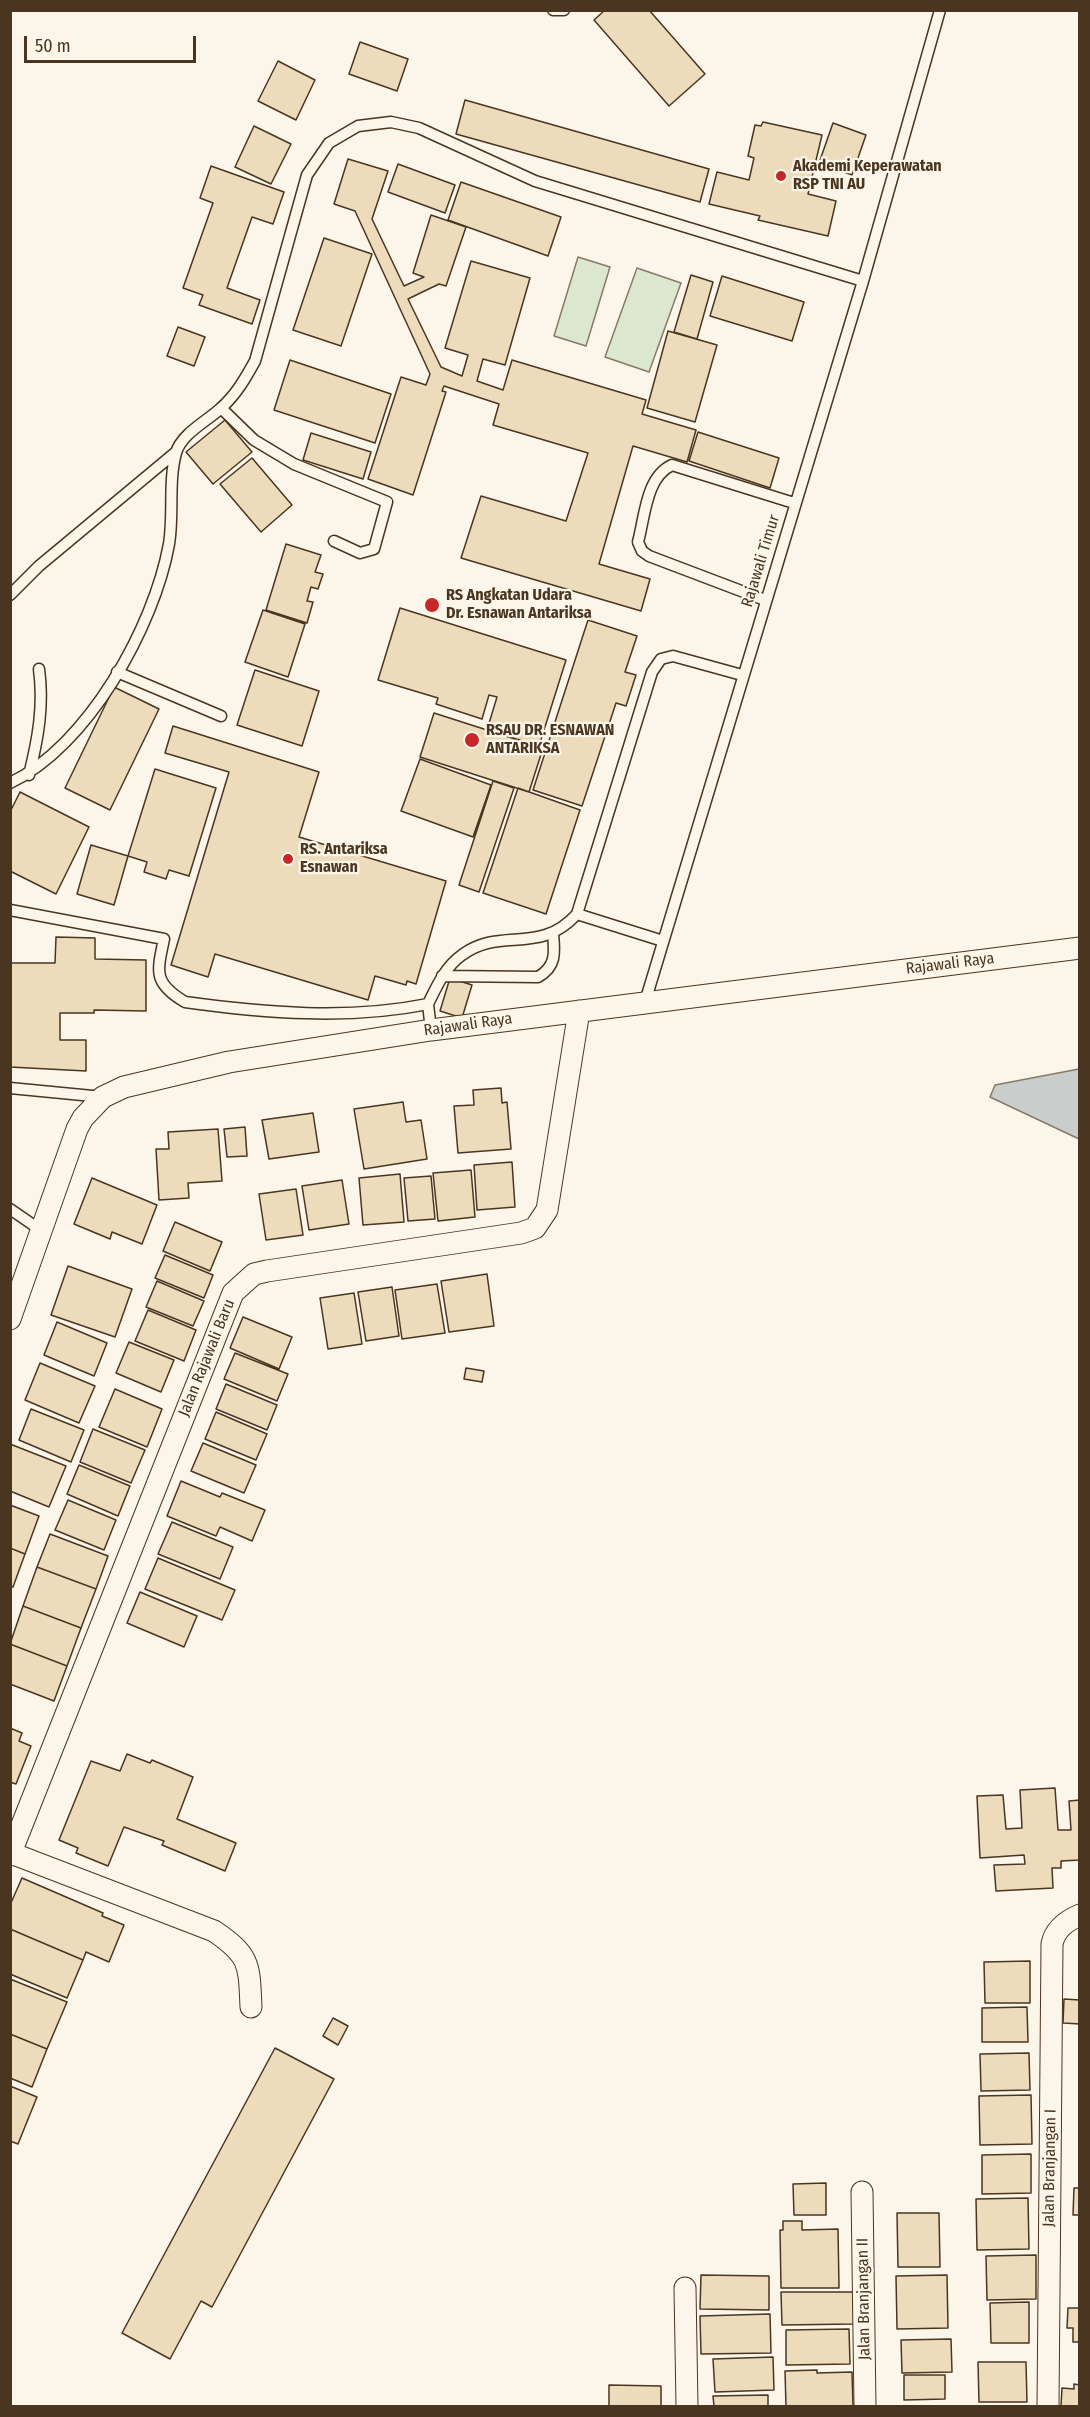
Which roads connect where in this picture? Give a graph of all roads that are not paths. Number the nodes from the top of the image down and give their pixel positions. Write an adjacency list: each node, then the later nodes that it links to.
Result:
1 (553, 10): 2 (lane)
2 (564, 10)
3 (940, 10): 4 (lane, Rajawali Timur)
4 (863, 281): 5 (lane); 7 (lane, Rajawali Timur)
5 (221, 408): 6 (lane); 8 (lane)
6 (176, 452): 9 (lane); 12 (lane)
7 (794, 503): 10 (lane, Rajawali Timur); 10 (lane)
8 (334, 541)
9 (10, 595)
10 (765, 600): 13 (lane, Rajawali Timur)
11 (39, 669): 15 (lane)
12 (117, 672): 14 (lane); 15 (lane)
13 (742, 675): 18 (lane); 20 (lane, Rajawali Timur)
14 (220, 716)
15 (28, 775): 16 (lane)
16 (10, 783)
17 (10, 910): 24 (lane)
18 (576, 914): 19 (lane); 20 (lane)
19 (553, 934): 22 (lane); 22 (lane)
20 (663, 941): 23 (lane, Rajawali Timur)
21 (1080, 948): 23 (street, Rajawali Raya)
22 (442, 976): 24 (lane)
23 (645, 1002): 25 (street, Rajawali Raya)
24 (428, 1004): 26 (lane)
25 (579, 1011): 26 (street, Rajawali Raya); 32 (street, Jalan Rajawali Baru)
26 (431, 1030): 28 (street, Rajawali Raya)
27 (10, 1088): 28 (lane)
28 (103, 1097): 30 (street, Rajawali Raya)
29 (10, 1209): 30 (lane)
30 (42, 1231): 31 (street, Rajawali Raya)
31 (10, 1319)
32 (11, 1854): 34 (street)
33 (1080, 1915): 39 (street, Jalan Branjangan I)
34 (251, 2007)
35 (862, 2192): 38 (street, Jalan Branjangan II)
36 (685, 2288): 37 (street)
37 (687, 2406)
38 (865, 2406)
39 (1048, 2406)

